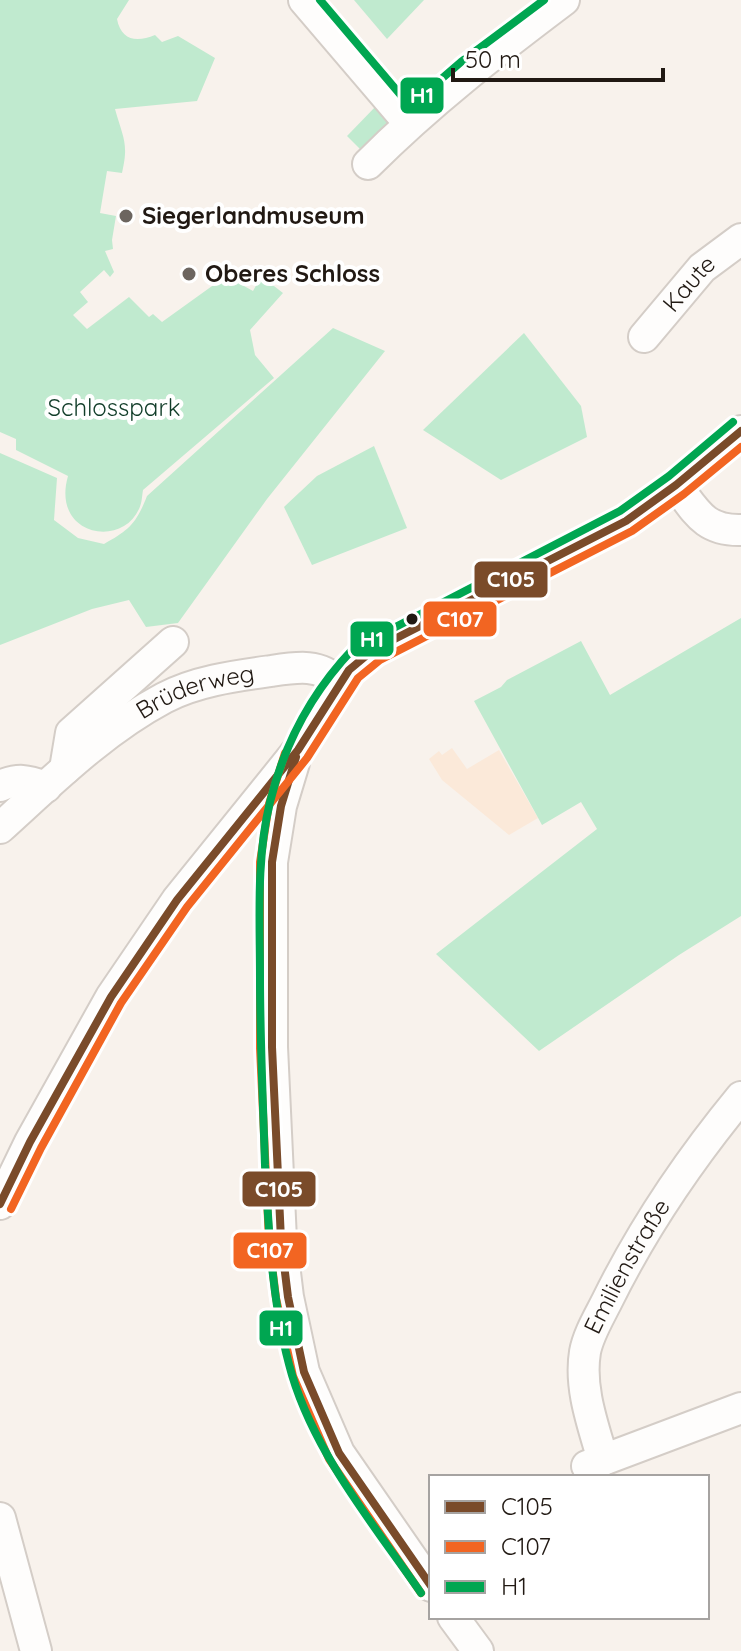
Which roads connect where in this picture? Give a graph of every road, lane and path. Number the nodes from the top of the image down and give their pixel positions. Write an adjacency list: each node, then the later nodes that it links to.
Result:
1 (304, 0): 3 (street)
2 (564, 0): 3 (street)
3 (409, 123): 4 (street)
4 (368, 164)
5 (741, 239): 6 (street, Kaute)
6 (644, 337)
7 (741, 431): 8 (street)
8 (676, 485): 9 (street); 11 (street)
9 (741, 530)
10 (173, 642): 13 (street, Brüderweg)
11 (339, 683): 12 (street); 13 (street, Brüderweg)
12 (298, 750): 17 (street); 22 (street)
13 (55, 778): 14 (street); 15 (street, Brüderweg)
14 (0, 786)
15 (0, 828)
16 (741, 1097): 20 (street, Emilienstraße)
17 (30, 1142): 18 (street); 19 (street)
18 (0, 1165)
19 (0, 1204)
20 (741, 1408)
21 (0, 1518): 24 (street)
22 (429, 1583)
23 (454, 1619): 25 (street)
24 (36, 1651)
25 (478, 1651)

